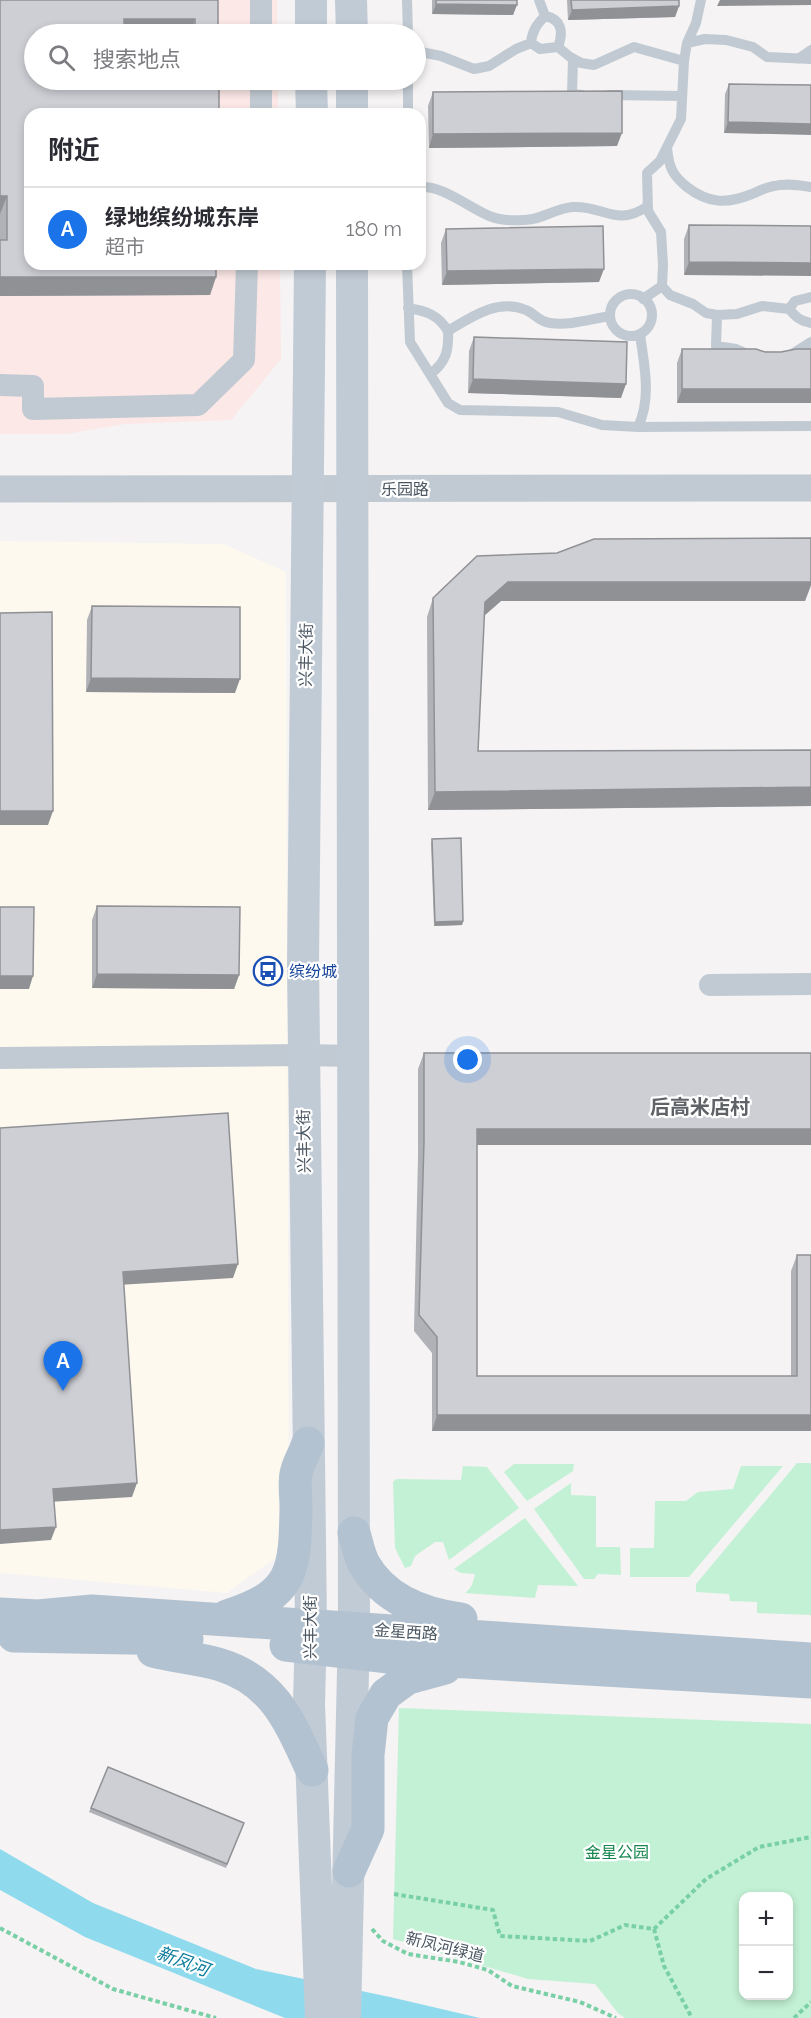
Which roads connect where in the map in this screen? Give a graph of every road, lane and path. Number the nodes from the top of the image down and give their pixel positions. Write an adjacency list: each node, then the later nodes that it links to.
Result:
1 (261, 0): 8 (street)
2 (311, 0): 9 (main road)
3 (351, 0): 10 (main road)
4 (407, 0): 11 (lane)
5 (539, 0): 7 (lane)
6 (700, 0): 13 (lane)
7 (545, 16): 12 (lane); 14 (lane)
8 (261, 24)
9 (311, 24)
10 (352, 24)
11 (408, 24)
12 (531, 43): 14 (lane); 16 (lane)
13 (687, 43): 18 (lane); 20 (lane)
14 (558, 47): 17 (lane)
15 (811, 50): 18 (lane)
16 (426, 53)
17 (573, 59): 20 (lane); 25 (lane)
18 (798, 59): 19 (lane)
19 (811, 59)
20 (684, 61): 25 (lane)
21 (261, 90): 26 (street)
22 (312, 90): 27 (main road)
23 (352, 90): 28 (main road)
24 (408, 90): 29 (lane)
25 (682, 96): 30 (lane)
26 (261, 108)
27 (312, 108)
28 (352, 108)
29 (408, 108)
30 (667, 147): 32 (lane); 33 (lane)
31 (426, 187): 33 (lane)
32 (811, 187)
33 (648, 206): 38 (lane)
34 (248, 270): 52 (street)
35 (310, 270): 55 (main road, 兴丰大街)
36 (352, 270): 58 (main road, 兴丰大街)
37 (407, 270): 41 (lane)
38 (662, 286): 40 (lane); 43 (lane)
39 (811, 297): 42 (lane)
40 (643, 299): 44 (lane); 47 (lane)
41 (408, 308): 46 (lane); 51 (lane)
42 (789, 309): 43 (lane); 45 (lane)
43 (717, 315): 49 (lane)
44 (610, 316): 46 (lane); 47 (lane)
45 (811, 323)
46 (448, 331): 51 (lane)
47 (640, 334): 54 (lane)
48 (811, 342): 50 (lane)
49 (760, 358)
50 (776, 358)
51 (429, 374): 54 (lane)
52 (0, 385)
53 (811, 426): 54 (lane)
54 (638, 427)
55 (308, 488): 57 (street, 乐园路); 58 (street, 乐园路); 61 (main road, 兴丰大街)
56 (811, 488): 58 (street, 乐园路)
57 (0, 489)
58 (351, 489): 62 (main road, 兴丰大街)
59 (811, 984): 60 (street)
60 (710, 985)
61 (303, 1055): 62 (street); 63 (street); 64 (main road, 兴丰大街)
62 (354, 1056): 65 (main road, 兴丰大街)
63 (0, 1058)
64 (308, 1443): 67 (main road); 69 (main road, 兴丰大街)
65 (354, 1533): 71 (main road, 兴丰大街); 72 (main road)
66 (0, 1614): 67 (main road, 金星西路)
67 (218, 1619): 69 (main road, 金星西路)
68 (0, 1636): 70 (main road, 金星西路)
69 (311, 1636): 70 (main road, 金星西路); 71 (main road, 金星西路); 76 (main road, 兴丰大街)
70 (99, 1638): 76 (main road)
71 (354, 1640): 72 (main road, 金星西路); 74 (main road, 金星西路); 78 (main road, 兴丰大街)
72 (576, 1644): 73 (main road, 金星西路)
73 (811, 1659)
74 (473, 1662): 75 (main road, 金星西路); 78 (main road)
75 (811, 1682)
76 (312, 1770): 83 (main road, 兴丰大街)
77 (811, 1837): 82 (path)
78 (349, 1871): 80 (main road, 兴丰大街)
79 (394, 1894): 82 (path)
80 (348, 1905): 83 (main road, 兴丰大街); 88 (path, 新凤河绿道)
81 (0, 1928): 85 (path)
82 (654, 1929): 89 (path)
83 (333, 1967): 86 (main road, 兴丰大街); 87 (main road, 兴丰大街)
84 (811, 2002): 90 (path)
85 (216, 2018)
86 (321, 2018)
87 (345, 2018)
88 (616, 2018)
89 (692, 2018)
90 (794, 2018)

